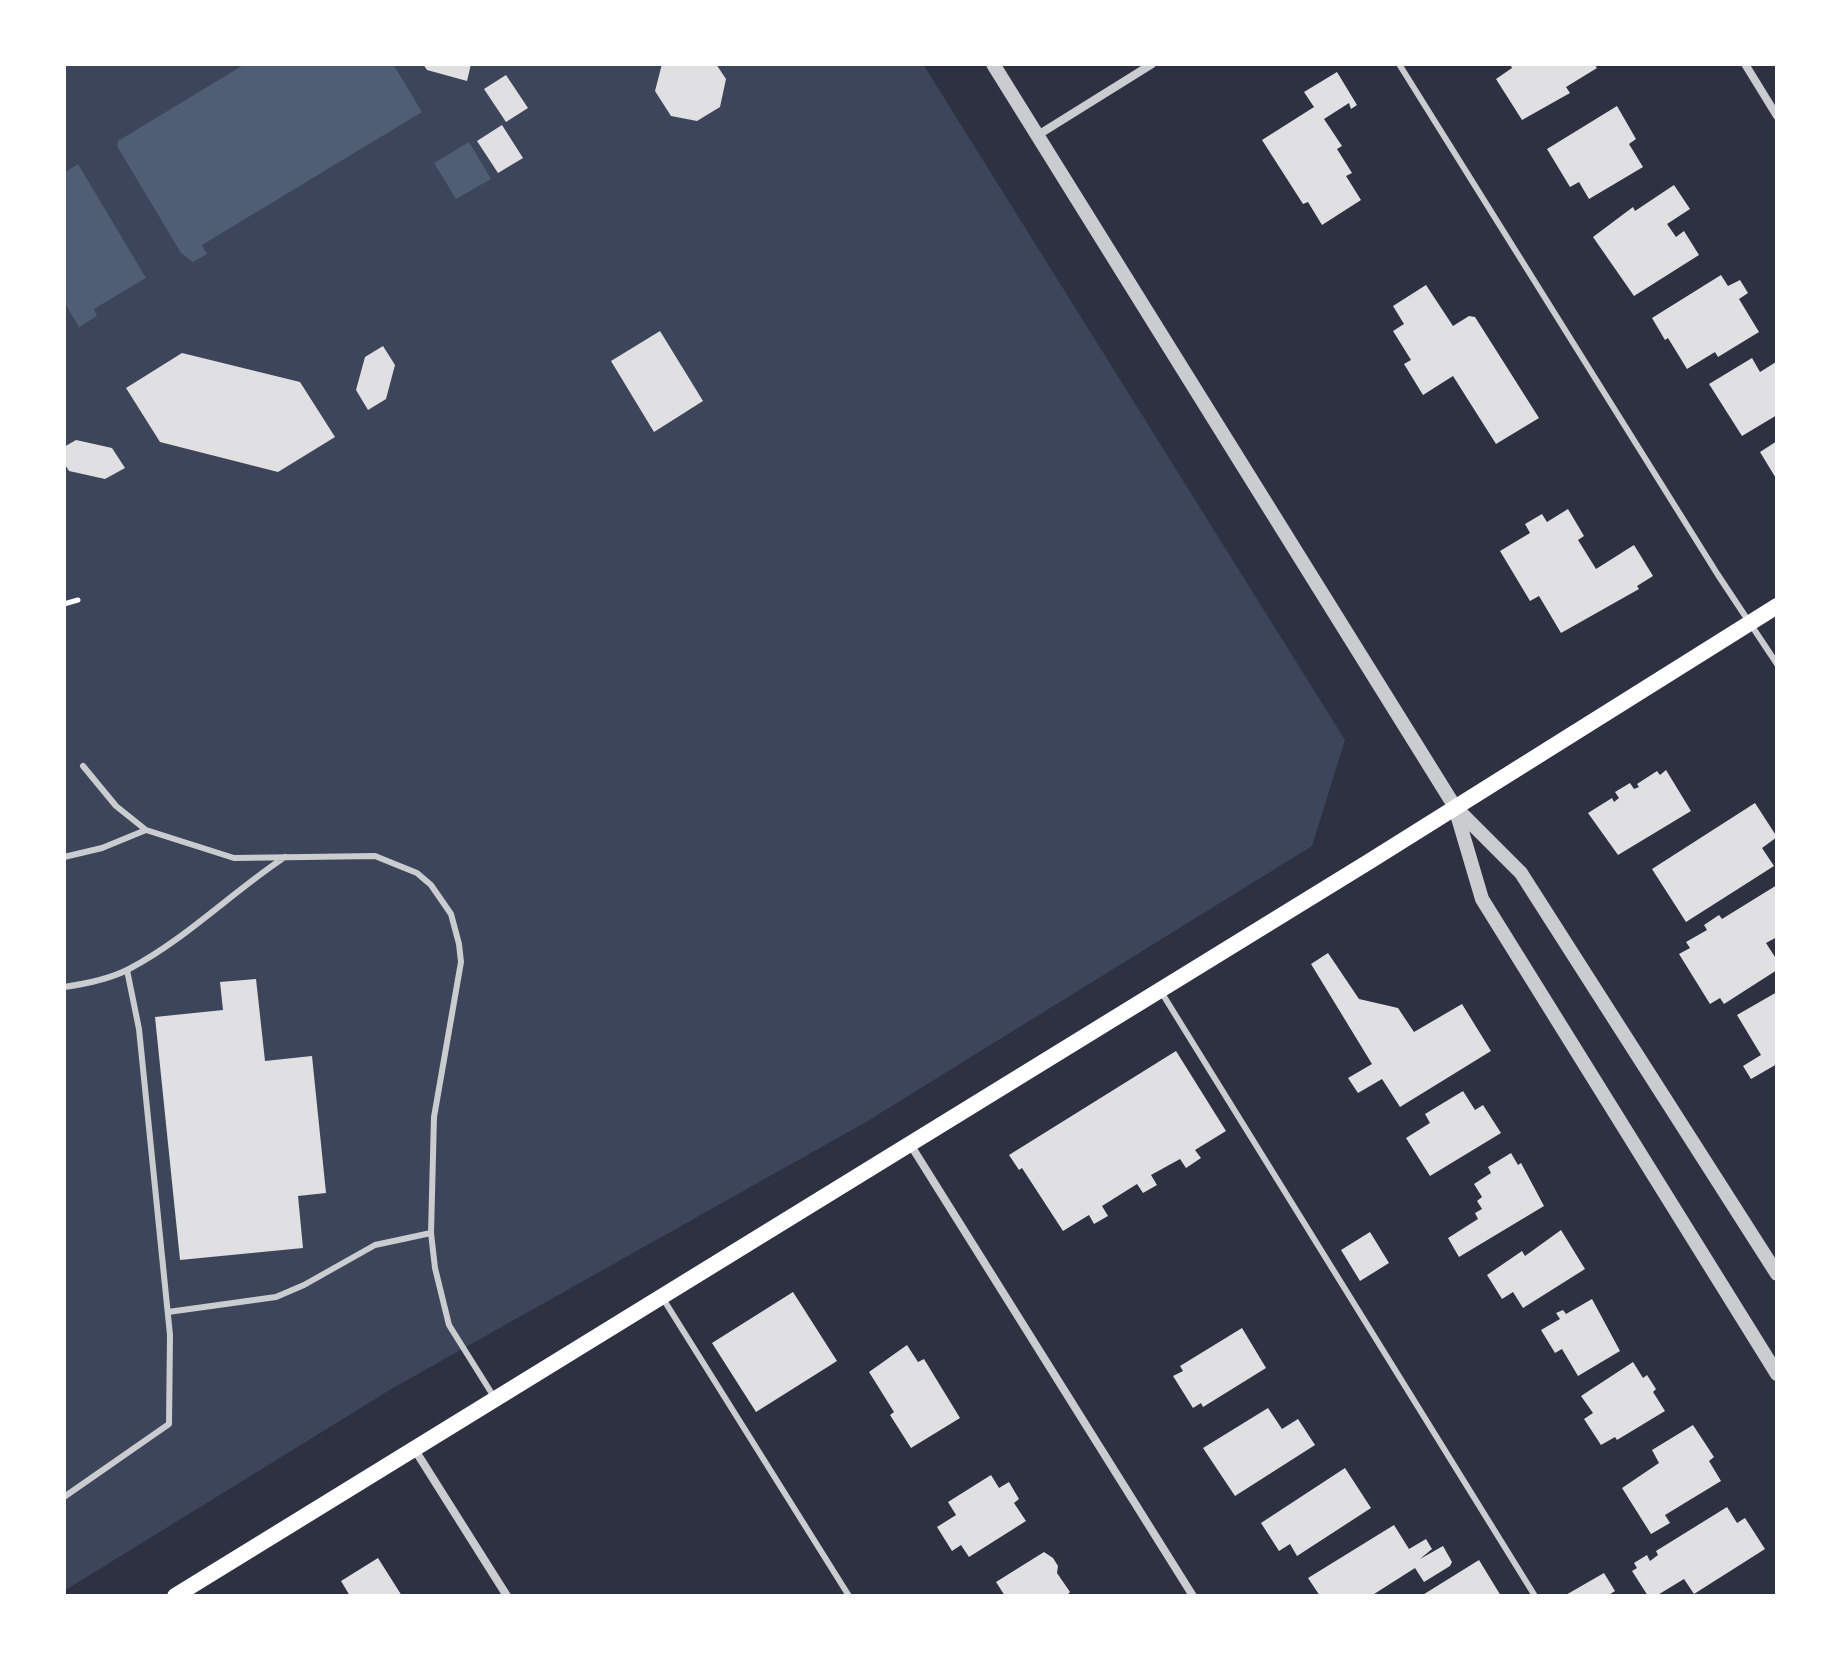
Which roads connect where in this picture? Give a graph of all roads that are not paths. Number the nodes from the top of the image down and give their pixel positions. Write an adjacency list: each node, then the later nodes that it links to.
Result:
1 (993, 64): 6 (street)
2 (1152, 64): 6 (street)
3 (1399, 64): 8 (lane)
4 (1745, 64): 5 (street)
5 (1777, 116)
6 (1038, 135): 11 (street)
7 (1777, 606): 8 (main road)
8 (1751, 622): 9 (lane); 11 (main road)
9 (1777, 664)
10 (83, 766): 12 (lane)
11 (1455, 807): 17 (main road); 20 (street); 23 (street)
12 (146, 830): 13 (lane); 14 (lane)
13 (64, 857)
14 (285, 857): 15 (lane); 19 (lane)
15 (127, 970): 16 (lane); 22 (lane)
16 (64, 987)
17 (1160, 990): 18 (main road); 31 (lane)
18 (910, 1144): 21 (main road); 30 (street)
19 (431, 1233): 22 (lane); 24 (lane)
20 (1777, 1274)
21 (662, 1297): 24 (main road); 29 (lane)
22 (168, 1312): 26 (lane)
23 (1777, 1374)
24 (496, 1400): 25 (main road)
25 (415, 1450): 27 (main road); 28 (street)
26 (64, 1497)
27 (175, 1596)
28 (507, 1596)
29 (849, 1596)
30 (1193, 1596)
31 (1535, 1596)

